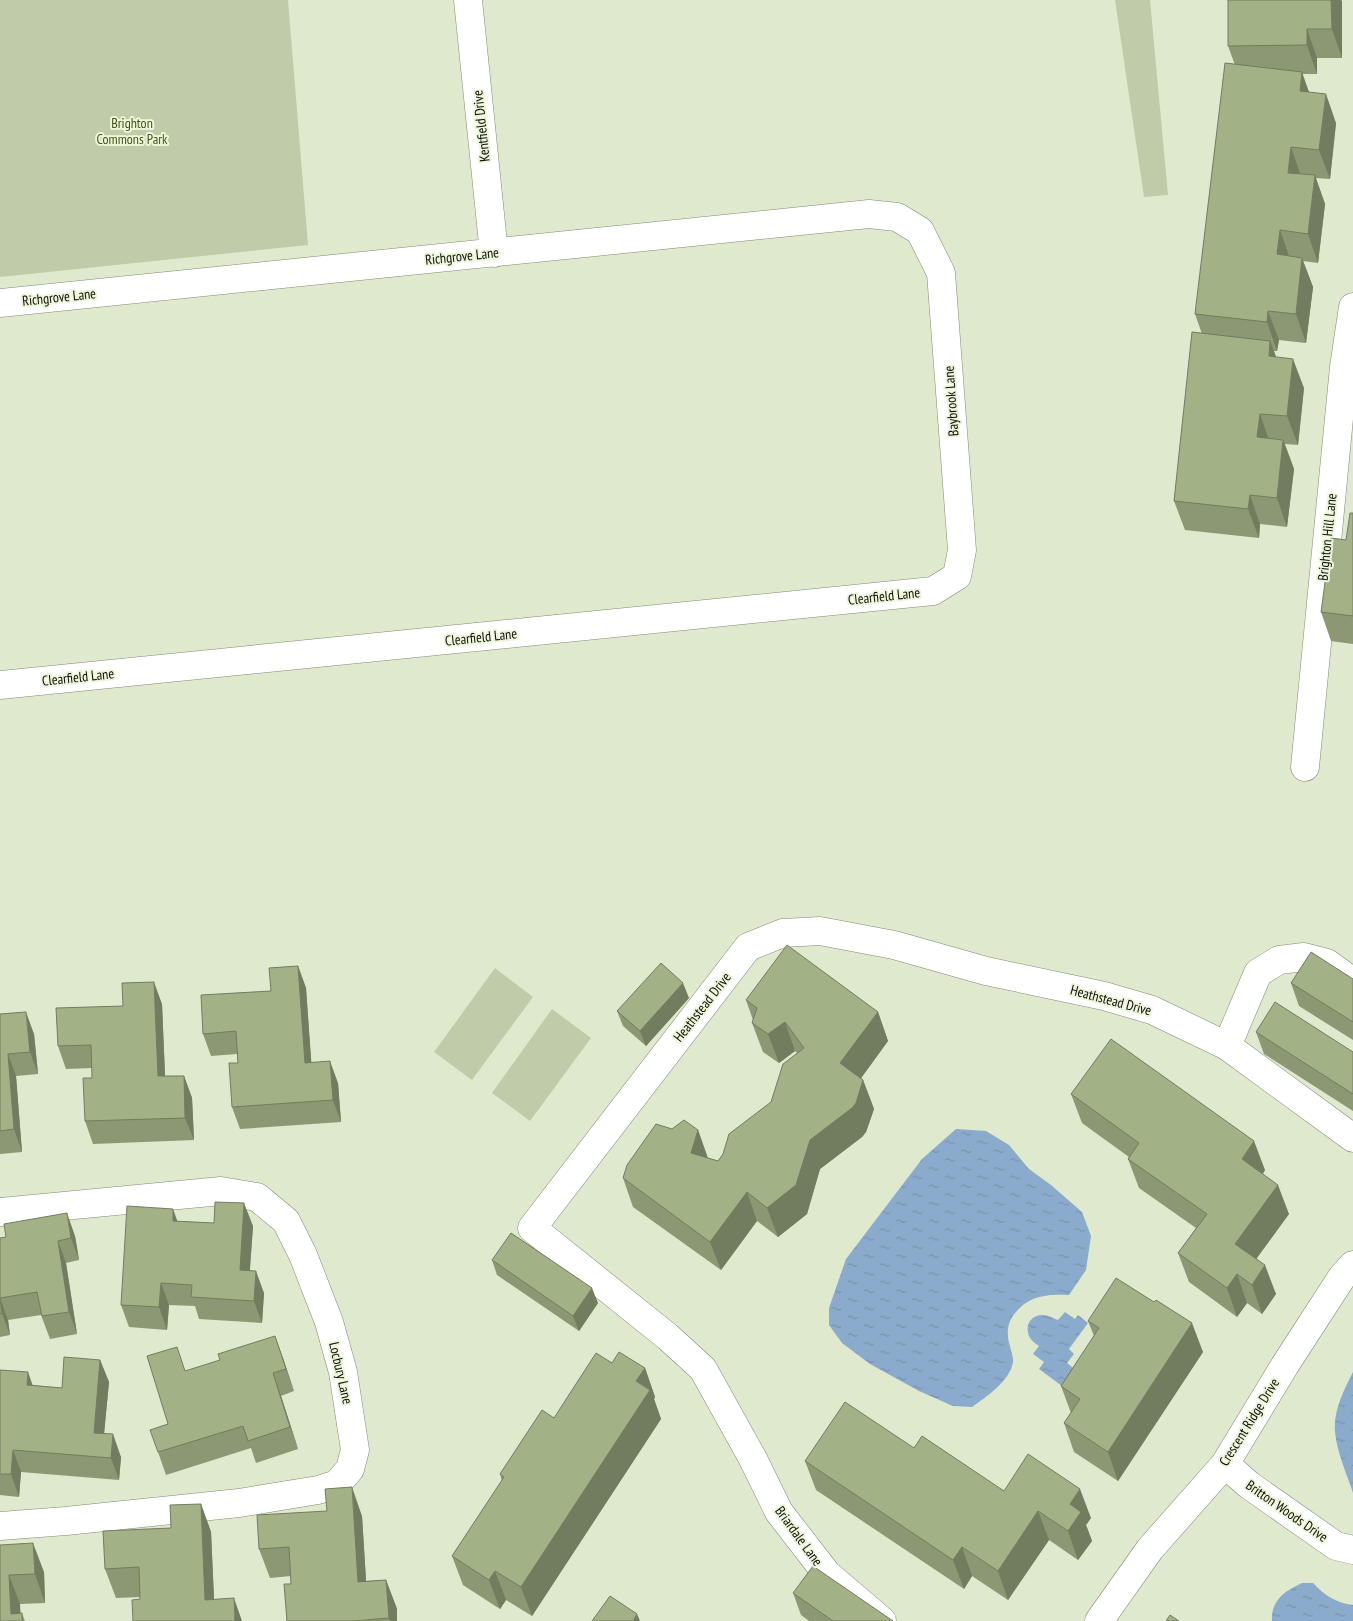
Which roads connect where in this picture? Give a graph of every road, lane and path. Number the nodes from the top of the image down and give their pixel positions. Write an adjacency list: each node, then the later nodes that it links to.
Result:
1 (468, 0): 3 (street, Kentfield Drive)
2 (920, 231): 3 (street, Richgrove Lane); 6 (street, Baybrook Lane)
3 (494, 253): 4 (street, Richgrove Lane)
4 (0, 303)
5 (1353, 307): 8 (street, Brighton Hill Lane)
6 (957, 576): 7 (street, Clearfield Lane)
7 (0, 685)
8 (1305, 767)
9 (1353, 982): 10 (street)
10 (1227, 1046): 11 (street, Heathstead Drive); 14 (street, Heathstead Drive)
11 (1353, 1138)
12 (0, 1212): 16 (street, Locbury Lane)
13 (1353, 1265): 15 (street, Crescent Ridge Drive)
14 (739, 1433): 18 (street, Briardale Lane)
15 (1225, 1464): 17 (street, Britton Woods Drive); 19 (street, Crescent Ridge Drive)
16 (0, 1526)
17 (1353, 1550)
18 (882, 1621)
19 (1099, 1621)

